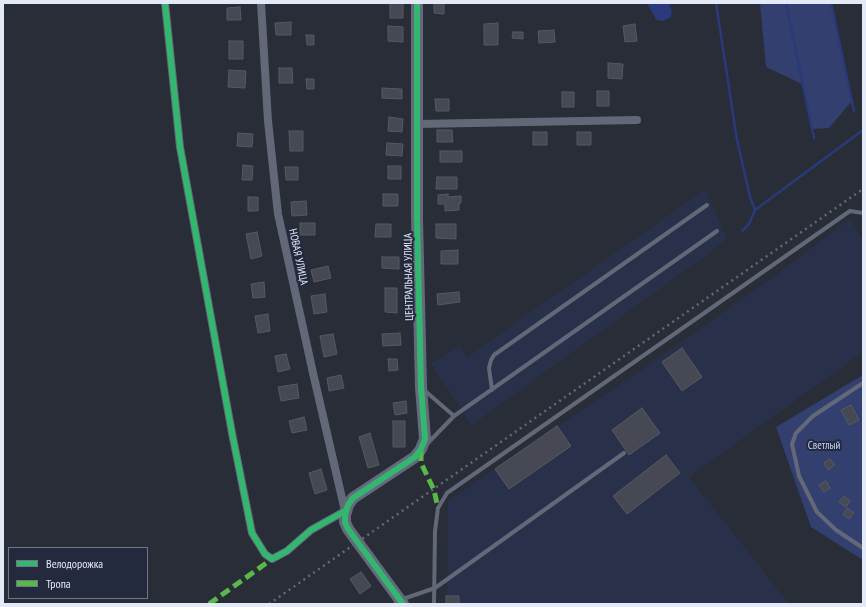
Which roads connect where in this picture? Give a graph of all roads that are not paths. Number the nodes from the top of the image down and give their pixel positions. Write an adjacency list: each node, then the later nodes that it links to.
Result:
1 (165, 3): 15 (street)
2 (261, 3): 15 (street, НОВАЯ УЛИЦА)
3 (417, 3): 5 (street, ЦЕНТРАЛЬНАЯ УЛИЦА)
4 (637, 120): 5 (street)
5 (418, 124): 10 (street, ЦЕНТРАЛЬНАЯ УЛИЦА)
6 (707, 205): 11 (lane)
7 (863, 213): 17 (lane)
8 (717, 232): 11 (lane)
9 (863, 383): 16 (lane)
10 (421, 387): 12 (lane); 13 (street, ЦЕНТРАЛЬНАЯ УЛИЦА)
11 (492, 390): 12 (lane)
12 (454, 416): 13 (lane)
13 (423, 446): 15 (street)
14 (624, 453): 17 (lane)
15 (345, 511): 18 (street)
16 (863, 548)
17 (434, 588): 18 (lane); 19 (lane)
18 (399, 603)
19 (434, 604)

